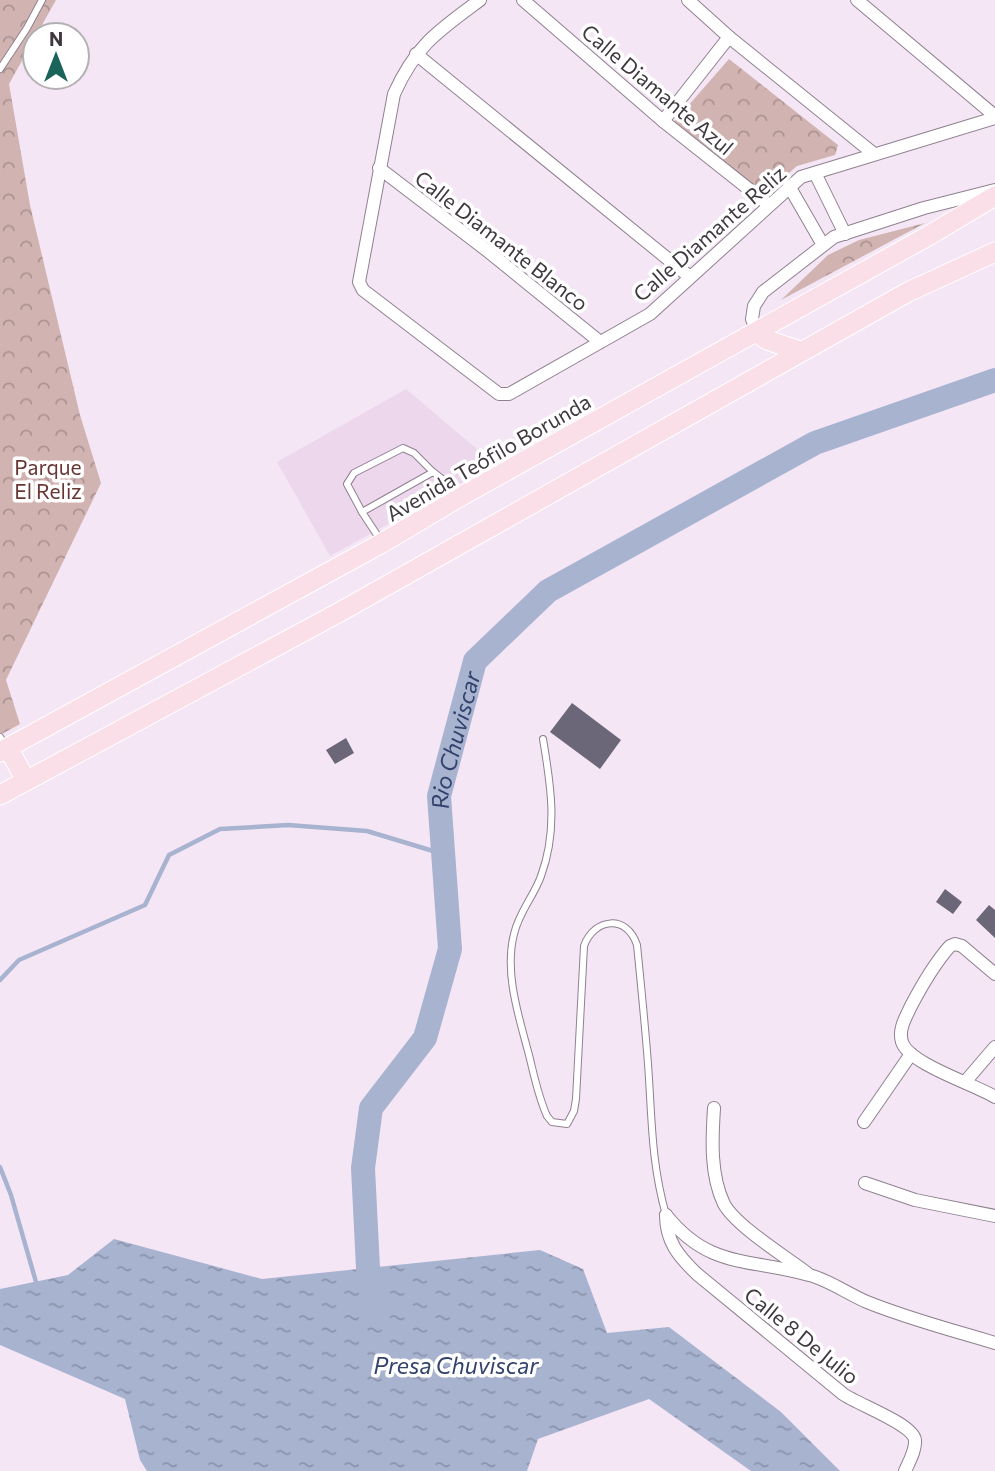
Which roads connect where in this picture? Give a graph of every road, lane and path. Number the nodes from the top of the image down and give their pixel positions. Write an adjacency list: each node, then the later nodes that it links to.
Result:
1 (42, 0): 8 (lane)
2 (480, 0): 7 (street, Calle Diamante Reliz)
3 (523, 0): 10 (street, Calle Diamante Azul)
4 (688, 0): 6 (street)
5 (857, 0): 9 (street)
6 (729, 37): 10 (street); 11 (street)
7 (416, 54): 12 (street, Calle Diamante Reliz); 21 (street)
8 (0, 69)
9 (995, 117): 11 (street, Calle Diamante Reliz)
10 (663, 121): 17 (street, Calle Diamante Azul)
11 (874, 154): 13 (street, Calle Diamante Reliz)
12 (379, 168): 23 (street, Calle Diamante Blanco); 23 (street, Calle Diamante Reliz)
13 (815, 173): 14 (street, Calle Diamante Reliz); 18 (street)
14 (789, 186): 17 (street, Calle Diamante Reliz); 19 (street)
15 (995, 190): 18 (street)
16 (995, 196): 22 (main road, Avenida Teófilo Borunda)
17 (769, 205): 21 (street, Calle Diamante Reliz)
18 (845, 234): 19 (street)
19 (823, 245): 22 (street)
20 (995, 252): 24 (main road)
21 (690, 277): 23 (street, Calle Diamante Reliz)
22 (757, 332): 24 (main road); 26 (main road, Avenida Teófilo Borunda)
23 (600, 342)
24 (800, 351): 31 (main road)
25 (433, 472): 26 (lane); 27 (lane); 27 (lane)
26 (463, 495): 28 (main road, Avenida Teófilo Borunda)
27 (362, 512): 28 (lane)
28 (382, 543): 30 (main road, Avenida Teófilo Borunda)
29 (543, 739): 41 (lane)
30 (3, 746): 31 (main road)
31 (26, 780): 32 (main road)
32 (0, 795)
33 (995, 974): 35 (street)
34 (995, 1046): 36 (street)
35 (911, 1054): 36 (street); 39 (street)
36 (965, 1082): 37 (street)
37 (995, 1097)
38 (714, 1108): 43 (street)
39 (864, 1122)
40 (865, 1183): 42 (street)
41 (666, 1214): 43 (street); 45 (street, Calle 8 De Julio)
42 (995, 1216)
43 (811, 1275): 44 (street)
44 (995, 1343)
45 (905, 1471)

